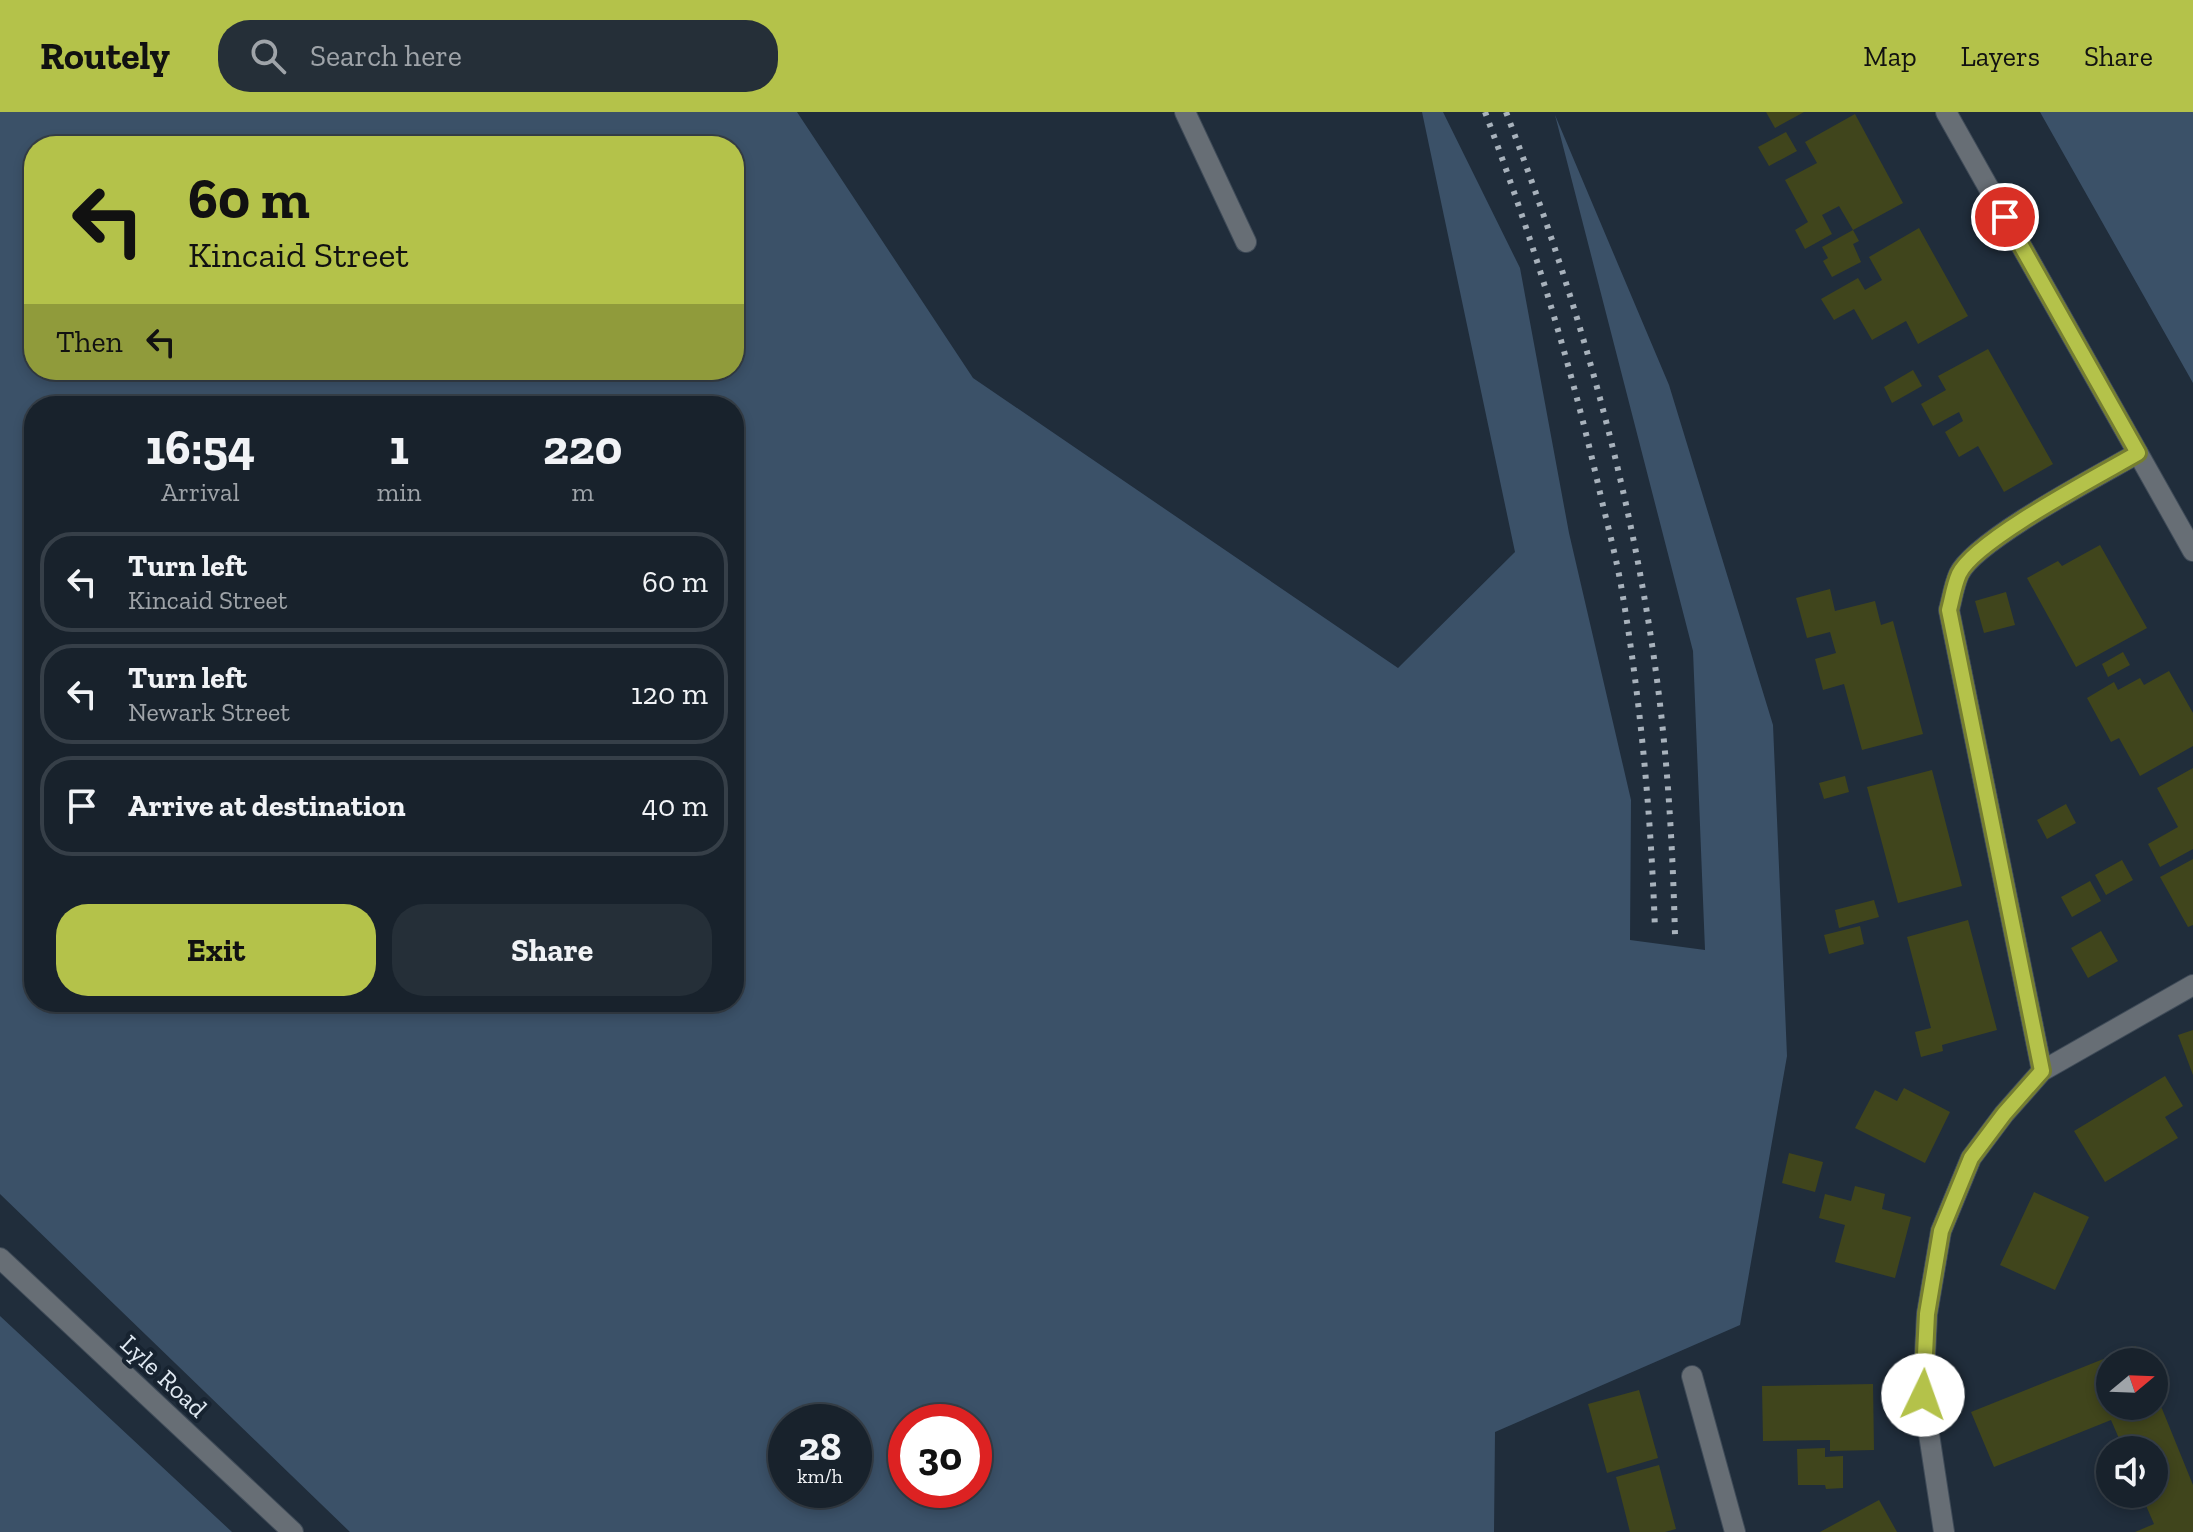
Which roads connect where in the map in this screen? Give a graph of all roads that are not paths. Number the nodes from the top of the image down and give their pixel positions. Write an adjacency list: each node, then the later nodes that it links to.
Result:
1 (1185, 112): 3 (street)
2 (1946, 112): 4 (street)
3 (1246, 242)
4 (2138, 453): 5 (street); 7 (street)
5 (2193, 551)
6 (2193, 985): 7 (street)
7 (2042, 1071): 12 (street)
8 (0, 1258): 10 (street, Lyle Road)
9 (1692, 1376): 11 (street)
10 (293, 1532)
11 (1735, 1532)
12 (1944, 1532)

